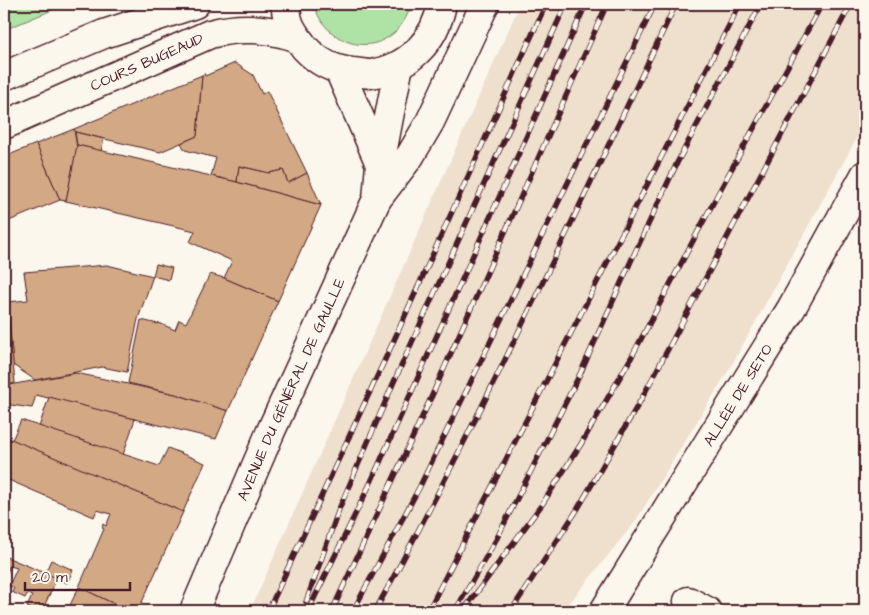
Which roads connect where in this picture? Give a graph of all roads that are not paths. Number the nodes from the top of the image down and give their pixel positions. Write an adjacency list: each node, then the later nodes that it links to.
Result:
1 (161, 4): 6 (street)
2 (194, 4): 6 (street)
3 (285, 4): 7 (street)
4 (442, 4): 8 (street)
5 (484, 4): 14 (street)
6 (104, 34): 10 (street)
7 (296, 36): 9 (street); 11 (street, COURS BUGEAUD)
8 (399, 65): 9 (street); 12 (street, AVENUE DU GÉNÉRAL DE GAULLE)
9 (339, 70): 12 (street, AVENUE DU GÉNÉRAL DE GAULLE)
10 (4, 76)
11 (4, 125)
12 (380, 164): 14 (street, AVENUE DU GÉNÉRAL DE GAULLE)
13 (865, 176): 16 (street, ALLÉE DE SETO)
14 (377, 200): 15 (street, AVENUE DU GÉNÉRAL DE GAULLE)
15 (194, 611)
16 (604, 611)

